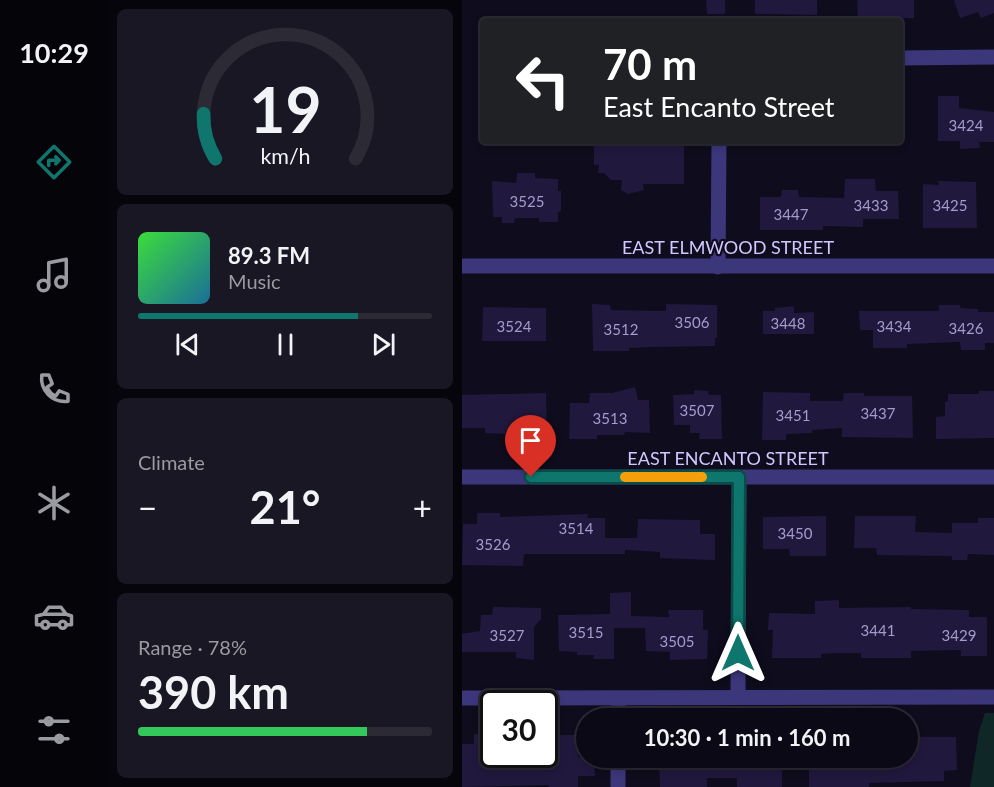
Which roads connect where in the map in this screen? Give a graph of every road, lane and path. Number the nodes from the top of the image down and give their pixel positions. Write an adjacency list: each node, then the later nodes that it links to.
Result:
1 (994, 57): 2 (street)
2 (903, 58)
3 (719, 144): 6 (street)
4 (462, 266): 6 (street, EAST ELMWOOD STREET)
5 (994, 266): 6 (street, EAST ELMWOOD STREET)
6 (718, 267)
7 (462, 477): 8 (street, EAST ENCANTO STREET)
8 (739, 477): 9 (street, EAST ENCANTO STREET); 13 (street)
9 (994, 477)
10 (994, 697): 13 (street)
11 (462, 698): 12 (street)
12 (619, 698): 13 (street); 14 (street)
13 (738, 698)
14 (618, 708)
15 (618, 768): 16 (street)
16 (618, 787)

